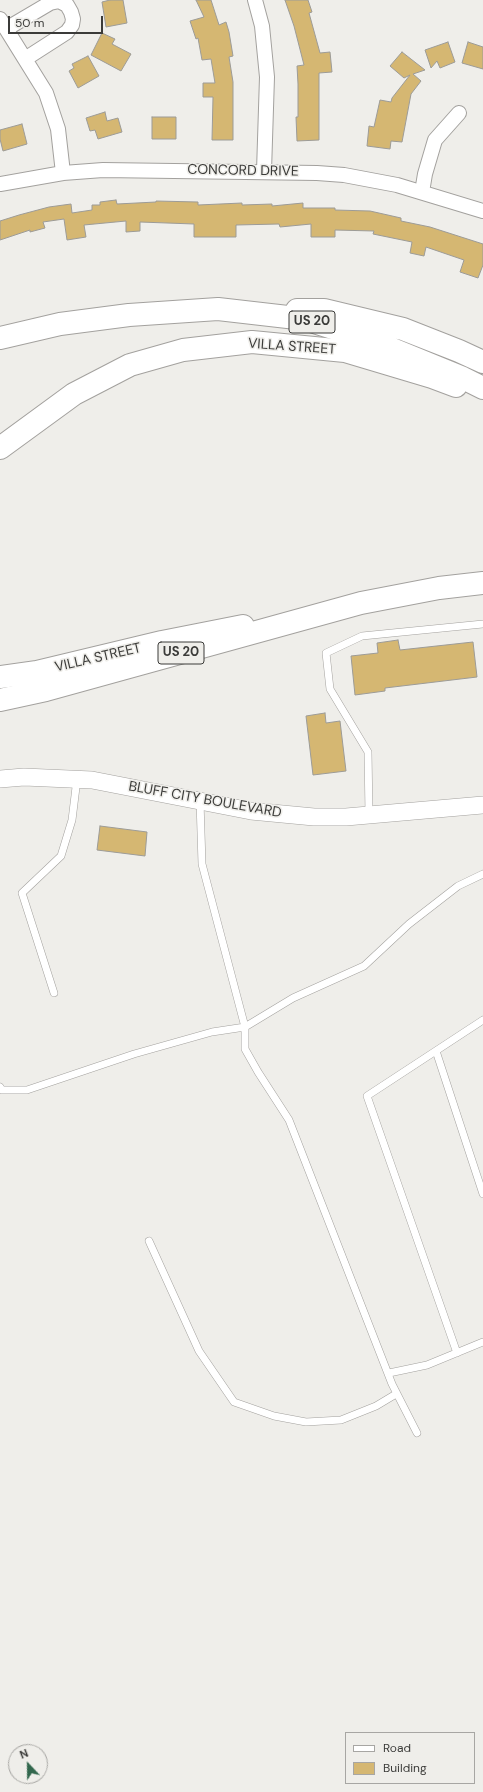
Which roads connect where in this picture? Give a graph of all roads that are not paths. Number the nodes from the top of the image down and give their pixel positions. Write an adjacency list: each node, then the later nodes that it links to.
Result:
1 (255, 0): 5 (street)
2 (3, 24): 3 (street); 3 (street)
3 (26, 59): 6 (street)
4 (459, 113): 8 (street)
5 (264, 171): 6 (street, CONCORD DRIVE); 8 (street, CONCORD DRIVE)
6 (63, 173): 7 (street, CONCORD DRIVE)
7 (0, 184)
8 (422, 192): 9 (street, CONCORD DRIVE)
9 (483, 211)
10 (218, 309): 11 (main road, US 20); 12 (main road); 13 (main road, US 20)
11 (0, 338)
12 (483, 362)
13 (483, 388)
14 (483, 397): 15 (main road, VILLA STREET)
15 (0, 448)
16 (483, 583): 17 (main road, US 20)
17 (361, 603): 19 (main road, VILLA STREET); 20 (main road, US 20)
18 (483, 624): 25 (lane)
19 (0, 677)
20 (0, 700)
21 (77, 779): 22 (street, BLUFF CITY BOULEVARD); 23 (street, BLUFF CITY BOULEVARD); 27 (lane)
22 (0, 780)
23 (200, 801): 25 (street, BLUFF CITY BOULEVARD); 29 (lane)
24 (483, 805): 25 (street, BLUFF CITY BOULEVARD)
25 (369, 815)
26 (483, 874): 29 (lane)
27 (54, 993)
28 (483, 1020): 30 (lane)
29 (245, 1026): 31 (lane); 36 (lane)
30 (436, 1051): 32 (lane); 35 (lane)
31 (0, 1087)
32 (483, 1194)
33 (149, 1240): 37 (lane)
34 (483, 1342): 35 (lane)
35 (456, 1353): 36 (lane)
36 (389, 1373): 37 (lane)
37 (396, 1394): 38 (lane)
38 (417, 1433)

